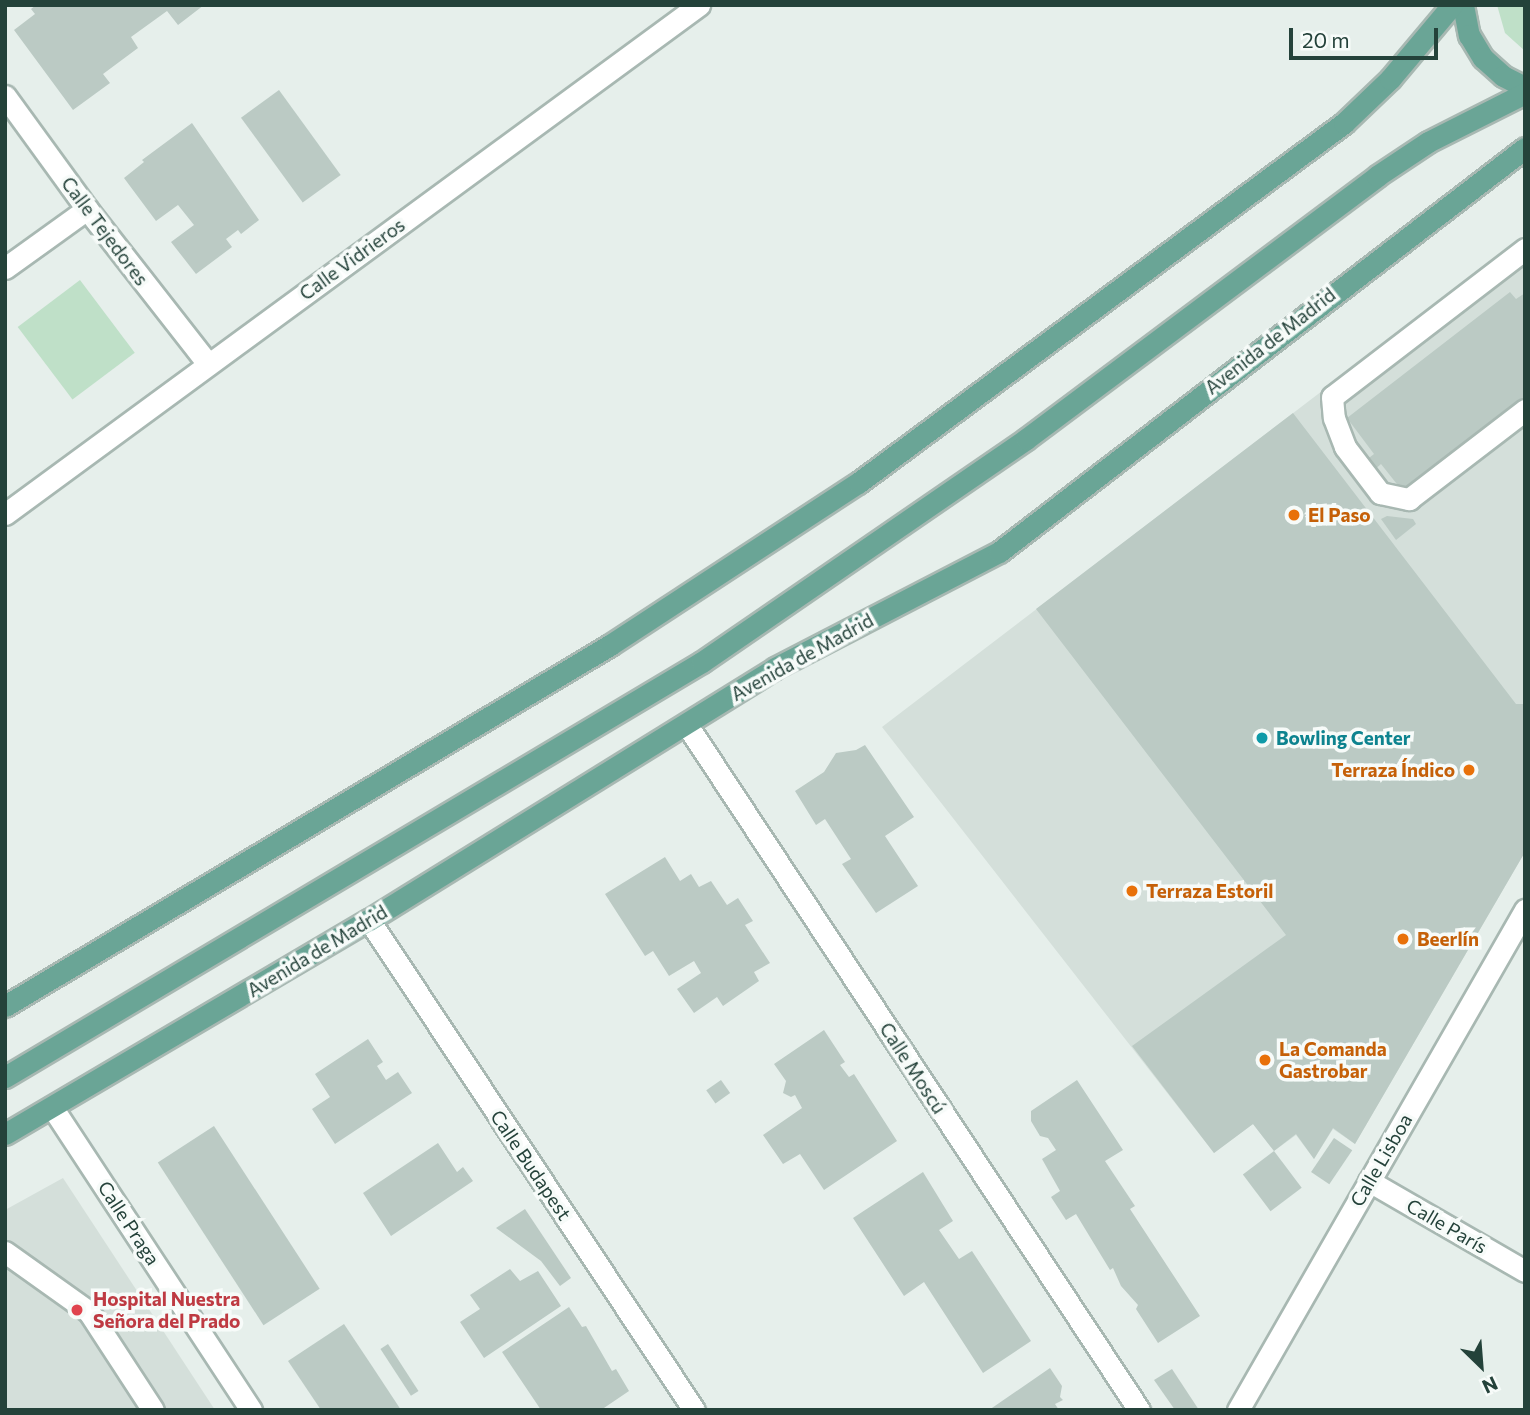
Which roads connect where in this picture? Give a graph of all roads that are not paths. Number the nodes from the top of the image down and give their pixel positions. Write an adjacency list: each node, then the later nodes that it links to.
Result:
1 (699, 5): 11 (street, Calle Vidrieros)
2 (1452, 5): 17 (main road)
3 (1463, 5): 4 (main road)
4 (1525, 87)
5 (1525, 93): 18 (main road)
6 (5, 96): 8 (street, Calle Tejedores)
7 (1525, 148): 14 (main road, Avenida de Madrid)
8 (87, 209): 10 (street); 11 (street, Calle Tejedores)
9 (1525, 249): 12 (street)
10 (5, 268)
11 (208, 364): 13 (street, Calle Vidrieros)
12 (1525, 410)
13 (5, 514)
14 (687, 725): 16 (main road, Avenida de Madrid); 27 (street, Calle Moscú)
15 (1525, 910): 21 (street, Calle Lisboa)
16 (369, 920): 19 (main road, Avenida de Madrid); 26 (street, Calle Budapest)
17 (5, 1006)
18 (5, 1077)
19 (52, 1107): 20 (main road, Avenida de Madrid); 25 (street, Calle Praga)
20 (5, 1134)
21 (1369, 1181): 23 (street, Calle París); 28 (street, Calle Lisboa)
22 (5, 1252): 24 (street)
23 (1525, 1271)
24 (153, 1410)
25 (251, 1410)
26 (694, 1410)
27 (1139, 1410)
28 (1238, 1410)

